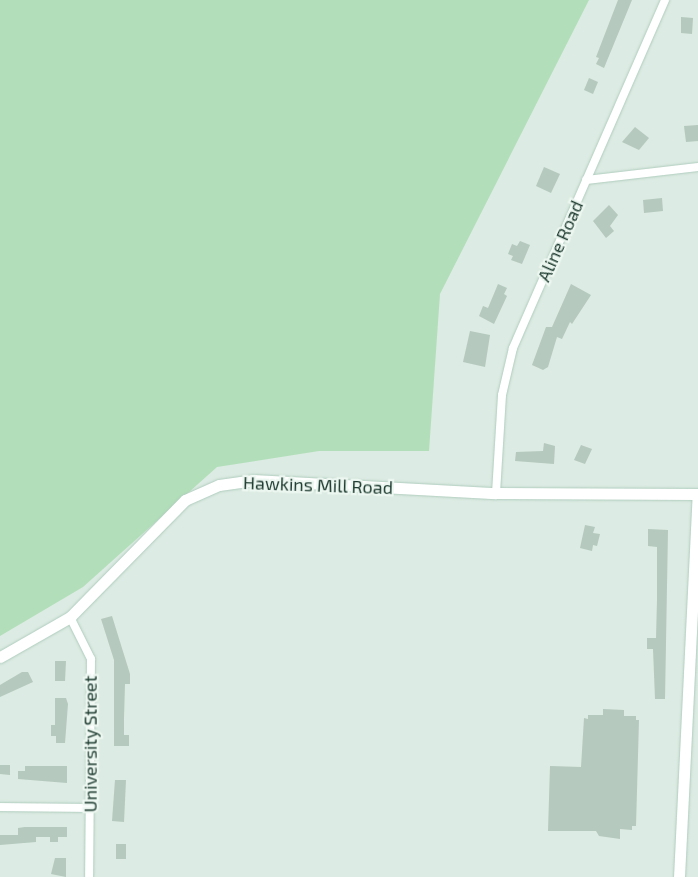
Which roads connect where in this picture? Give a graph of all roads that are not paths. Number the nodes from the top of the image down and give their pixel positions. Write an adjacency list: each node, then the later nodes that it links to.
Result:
1 (666, 0): 3 (street, Aline Road)
2 (698, 167): 3 (street)
3 (586, 180): 4 (street, Aline Road)
4 (496, 493): 5 (street, Hawkins Mill Road); 6 (street, Hawkins Mill Road)
5 (698, 494): 7 (street)
6 (70, 617): 8 (street, Hawkins Mill Road); 10 (street, University Street)
7 (694, 646): 12 (street)
8 (0, 657)
9 (0, 806): 10 (street)
10 (90, 808): 11 (street, University Street)
11 (89, 877)
12 (679, 877)

